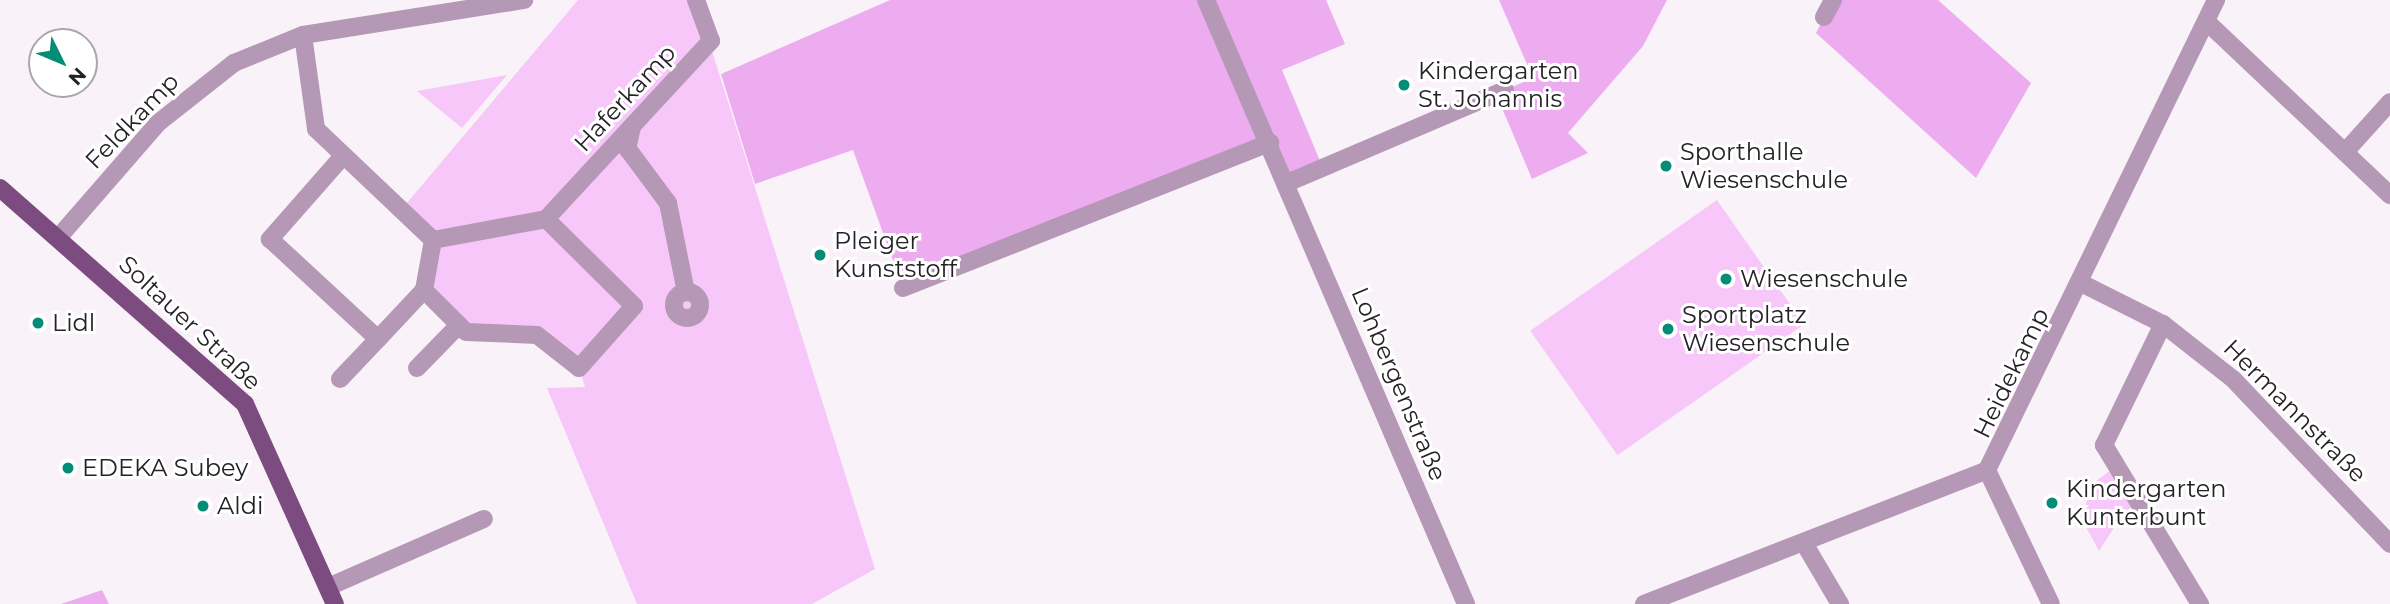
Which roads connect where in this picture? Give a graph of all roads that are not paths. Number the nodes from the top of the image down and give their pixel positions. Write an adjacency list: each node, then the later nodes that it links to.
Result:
1 (524, 0): 6 (street, Feldkamp)
2 (696, 0): 12 (street, Haferkamp)
3 (1206, 0): 13 (street, Lohbergenstraße)
4 (1833, 0): 7 (street)
5 (2216, 0): 8 (street, Heidekamp)
6 (456, 5): 9 (street, Feldkamp)
7 (1824, 17)
8 (2207, 22): 14 (street); 22 (street, Heidekamp)
9 (303, 35): 15 (street); 20 (street, Feldkamp)
10 (1505, 90): 16 (street)
11 (2390, 102): 14 (street)
12 (633, 126): 19 (street, Haferkamp); 25 (street)
13 (1270, 143): 16 (street, Lohbergenstraße); 23 (street)
14 (2345, 152): 18 (street)
15 (344, 156): 21 (street); 28 (street)
16 (1287, 183): 38 (street, Lohbergenstraße)
17 (0, 188): 20 (main road, Soltauer Straße)
18 (2390, 195)
19 (547, 219): 21 (street); 27 (street)
20 (58, 238): 35 (main road, Soltauer Straße)
21 (433, 240): 24 (street)
22 (2081, 283): 26 (street, Hermannstraße); 31 (street, Heidekamp)
23 (903, 288)
24 (424, 289): 27 (street); 28 (street)
25 (686, 292)
26 (2163, 324): 34 (street, Hermannstraße); 36 (street)
27 (459, 325): 29 (street)
28 (377, 339): 30 (street)
29 (417, 368)
30 (341, 379)
31 (1987, 470): 33 (street, Heidekamp); 41 (street)
32 (484, 519): 35 (street)
33 (1804, 543): 39 (street, Heidekamp); 40 (street)
34 (2390, 544)
35 (328, 587): 37 (main road, Soltauer Straße)
36 (2196, 598): 42 (street)
37 (335, 604)
38 (1466, 604)
39 (1644, 604)
40 (1840, 604)
41 (2051, 604)
42 (2211, 604)

